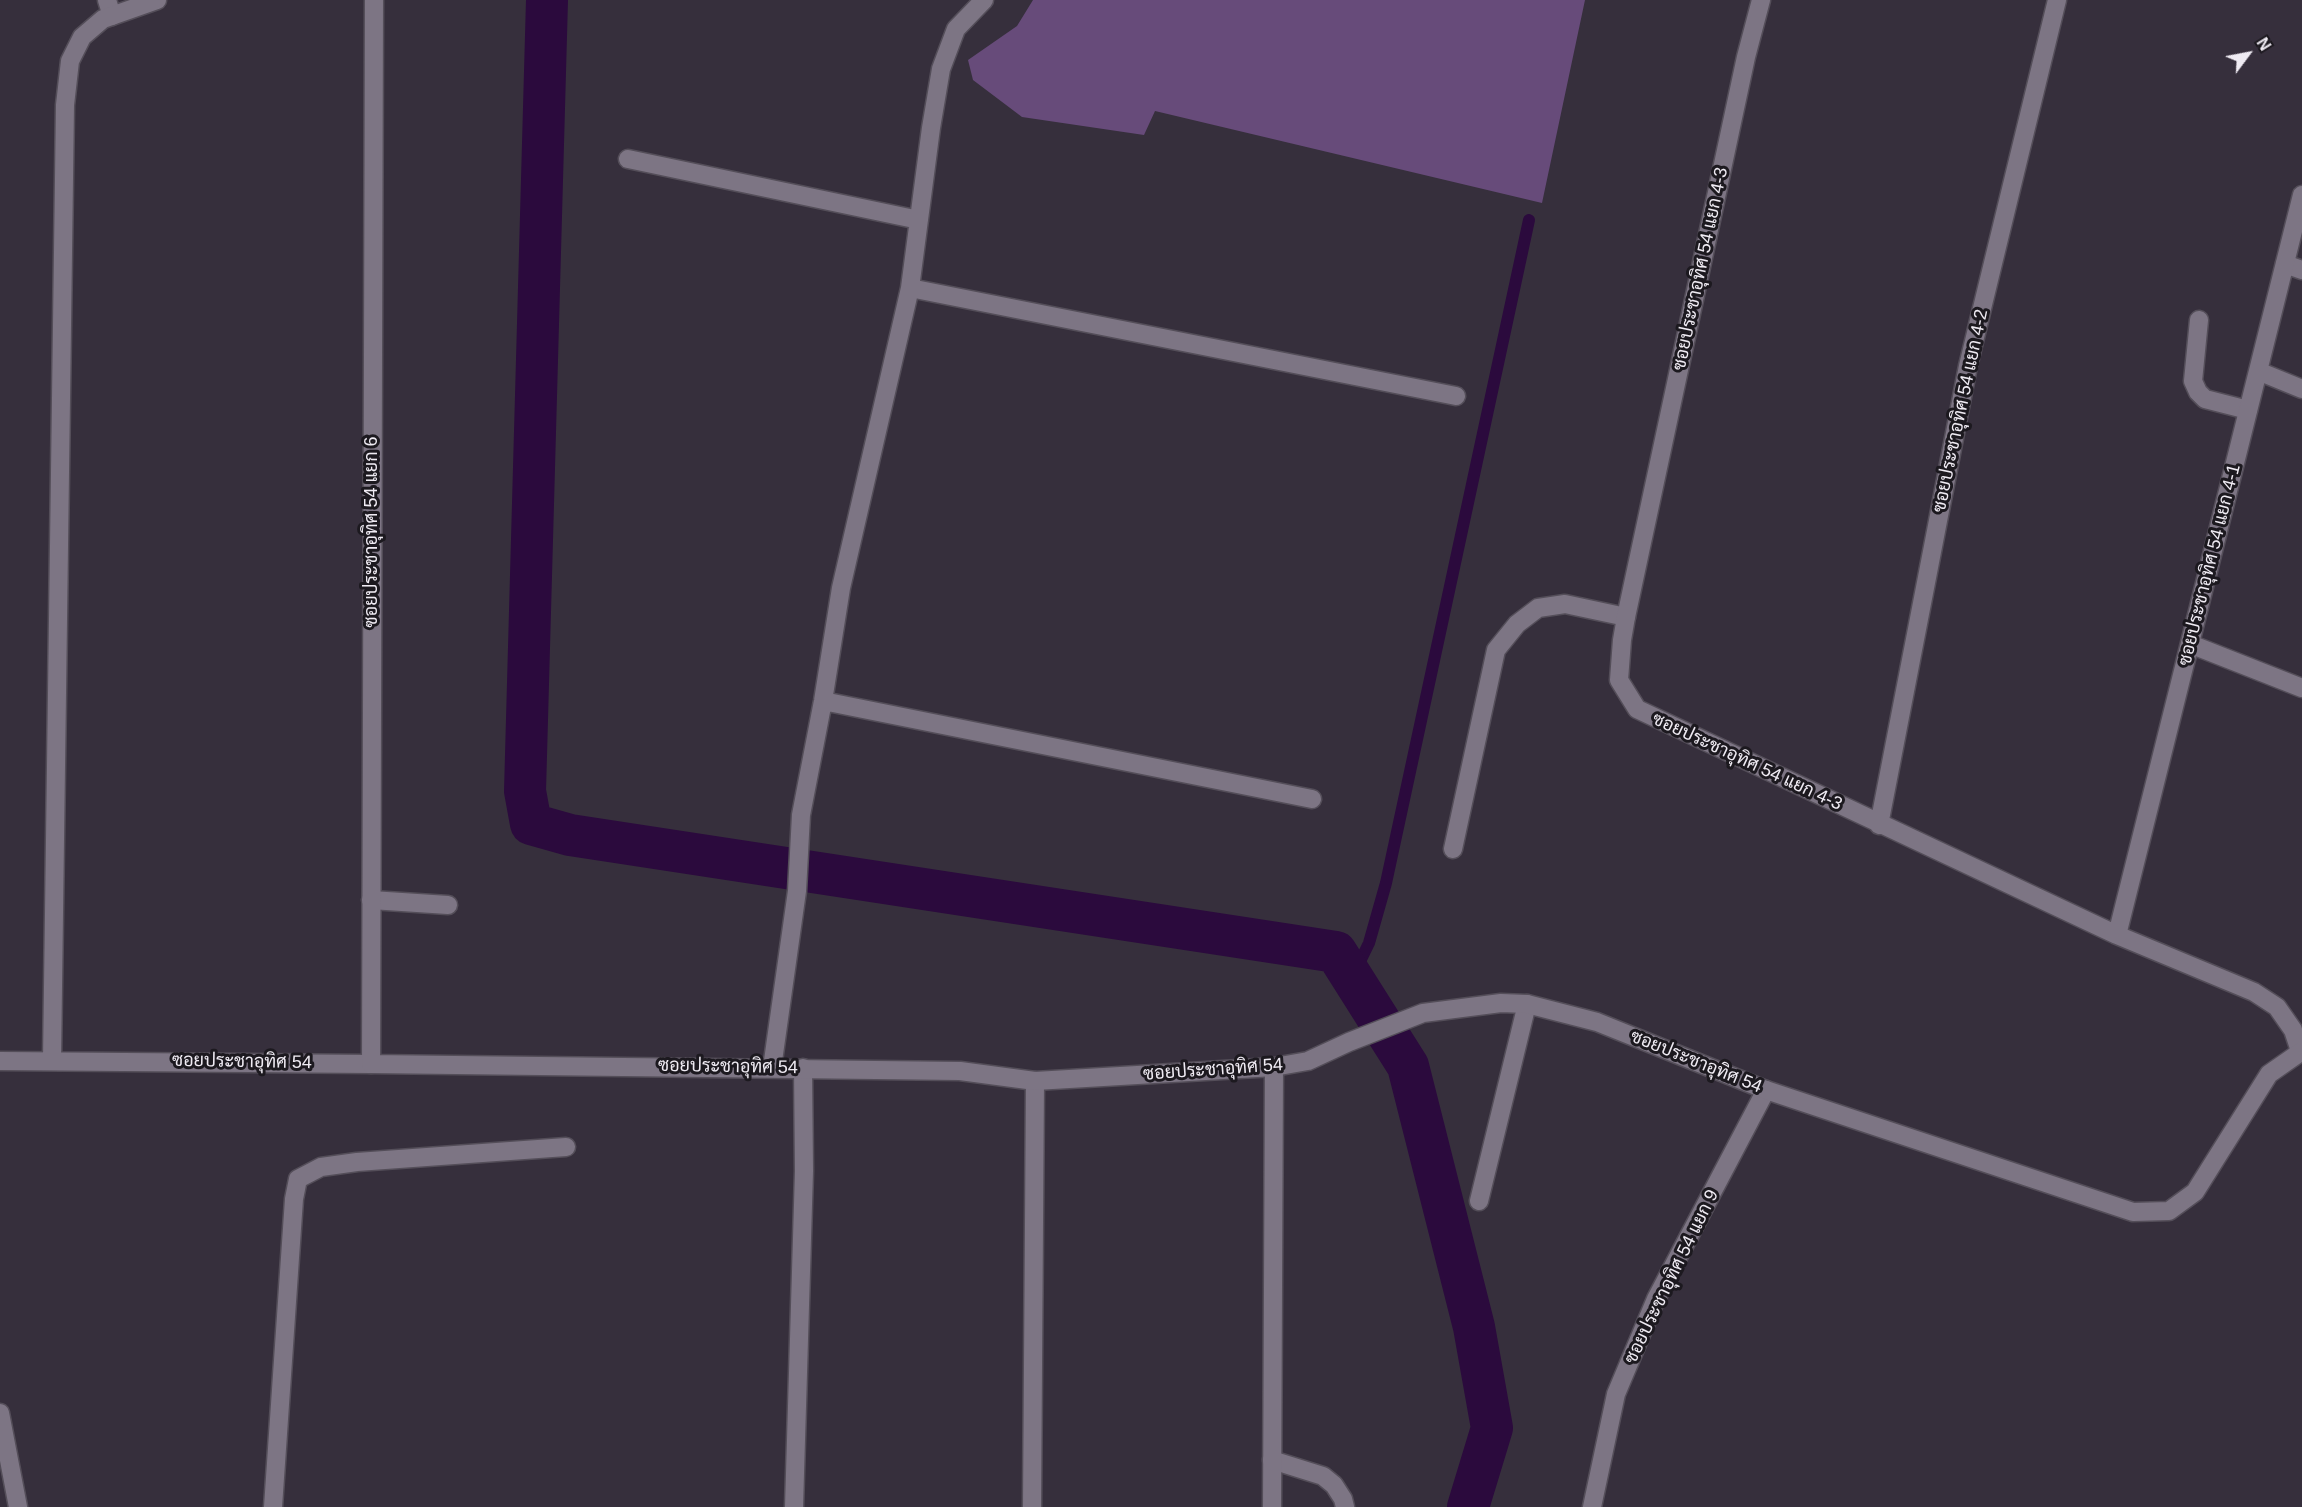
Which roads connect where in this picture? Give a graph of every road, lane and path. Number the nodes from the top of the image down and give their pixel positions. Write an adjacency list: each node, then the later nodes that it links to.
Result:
1 (157, 0): 6 (street)
2 (374, 0): 24 (street, ซอยประชาอุทิศ 54 แยก 6)
3 (984, 0): 9 (street)
4 (1761, 0): 17 (street, ซอยประชาอุทิศ 54 แยก 4-3)
5 (2057, 0): 22 (street, ซอยประชาอุทิศ 54 แยก 4-2)
6 (109, 8): 30 (street)
7 (628, 159): 9 (street)
8 (2302, 195): 10 (street, ซอยประชาอุทิศ 54 แยก 4-1)
9 (919, 220): 11 (street)
10 (2293, 267): 13 (street, ซอยประชาอุทิศ 54 แยก 4-1)
11 (910, 288): 15 (street); 20 (street)
12 (2199, 320): 16 (street)
13 (2258, 371): 14 (street); 16 (street, ซอยประชาอุทิศ 54 แยก 4-1)
14 (2302, 389)
15 (1456, 396)
16 (2248, 410): 18 (street, ซอยประชาอุทิศ 54 แยก 4-1)
17 (1626, 617): 22 (street, ซอยประชาอุทิศ 54 แยก 4-3); 23 (street)
18 (2190, 644): 19 (street); 26 (street, ซอยประชาอุทิศ 54 แยก 4-1)
19 (2302, 688)
20 (823, 701): 21 (street); 33 (street)
21 (1312, 799)
22 (1879, 825): 26 (street, ซอยประชาอุทิศ 54 แยก 4-3)
23 (1453, 849)
24 (371, 900): 25 (street); 31 (street, ซอยประชาอุทิศ 54 แยก 6)
25 (448, 905)
26 (2117, 935): 28 (street, ซอยประชาอุทิศ 54 แยก 4-3)
27 (1527, 1004): 32 (street, ซอยประชาอุทิศ 54); 36 (street, ซอยประชาอุทิศ 54); 38 (street)
28 (2301, 1051): 36 (street, ซอยประชาอุทิศ 54)
29 (0, 1060): 30 (street, ซอยประชาอุทิศ 54)
30 (52, 1060): 31 (street, ซอยประชาอุทิศ 54)
31 (370, 1064): 33 (street, ซอยประชาอุทิศ 54)
32 (1274, 1067): 35 (street, ซอยประชาอุทิศ 54); 40 (street)
33 (772, 1068): 34 (street, ซอยประชาอุทิศ 54)
34 (803, 1068): 35 (street, ซอยประชาอุทิศ 54); 43 (street)
35 (1035, 1082): 44 (street)
36 (1766, 1090): 47 (street, ซอยประชาอุทิศ 54 แยก 9)
37 (566, 1147): 42 (street)
38 (1479, 1201)
39 (0, 1413): 41 (street)
40 (1272, 1460): 45 (street); 46 (street)
41 (18, 1507)
42 (273, 1507)
43 (794, 1507)
44 (1032, 1507)
45 (1272, 1507)
46 (1345, 1507)
47 (1592, 1507)

